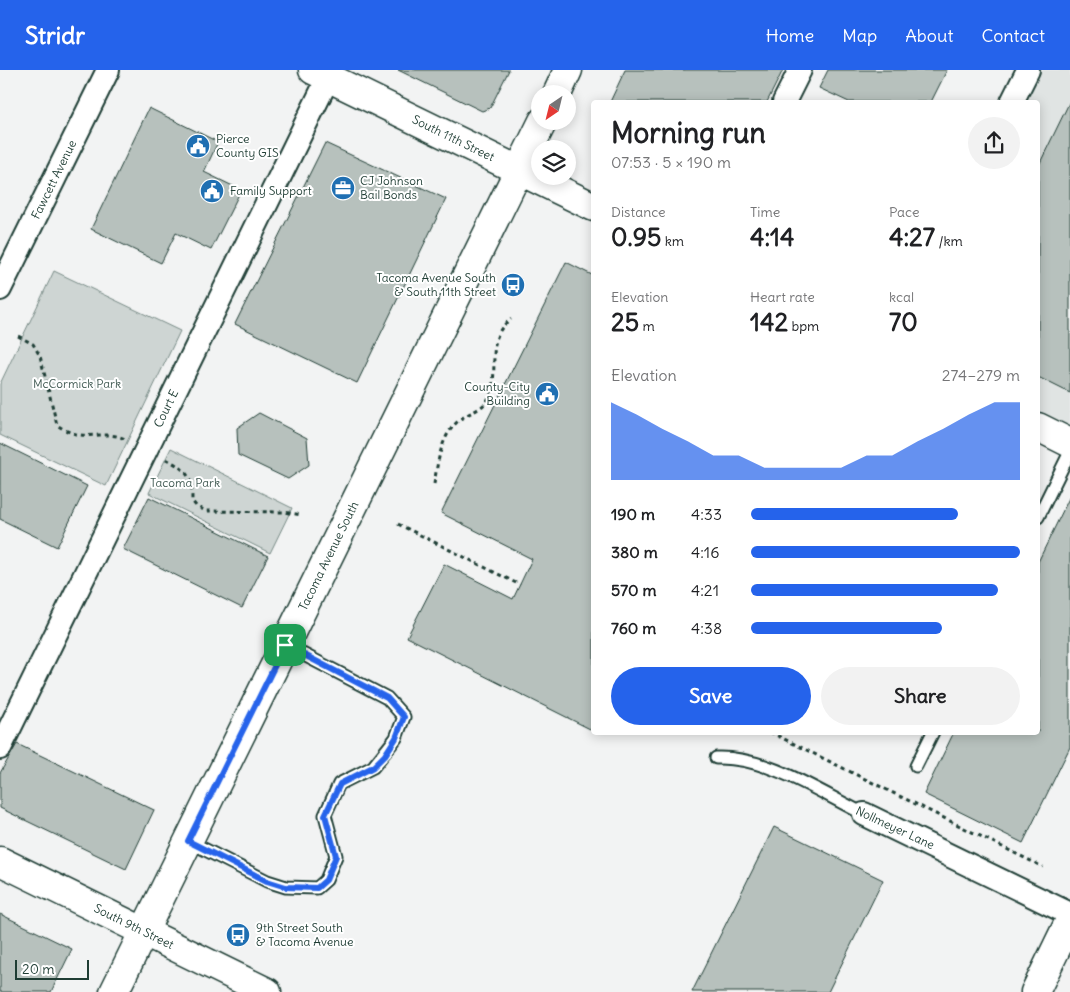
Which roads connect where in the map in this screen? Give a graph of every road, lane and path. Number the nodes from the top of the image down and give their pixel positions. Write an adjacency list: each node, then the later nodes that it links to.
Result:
1 (108, 70): 12 (street, Fawcett Avenue)
2 (568, 70): 6 (main road)
3 (800, 70): 7 (street)
4 (1028, 70): 8 (street)
5 (325, 72): 10 (main road, South 11th Street); 17 (street, Court E)
6 (561, 85)
7 (785, 100)
8 (1013, 100)
9 (539, 130): 10 (main road, Tacoma Avenue South)
10 (519, 170): 11 (main road, South 11th Street); 24 (main road, Tacoma Avenue South)
11 (591, 206)
12 (0, 289)
13 (511, 319): 19 (path)
14 (18, 336): 17 (path)
15 (1040, 428): 16 (main road)
16 (1070, 443)
17 (146, 449): 21 (path); 27 (street, Court E)
18 (1070, 452): 20 (lane)
19 (434, 484)
20 (1040, 513)
21 (302, 515)
22 (398, 524): 23 (path)
23 (520, 584)
24 (285, 645): 31 (main road, Tacoma Avenue South); 31 (lane)
25 (776, 735): 33 (path)
26 (932, 735): 29 (lane)
27 (0, 748)
28 (716, 758): 30 (lane, Nollmeyer Lane)
29 (916, 766)
30 (864, 814): 34 (street, Nollmeyer Lane)
31 (188, 841): 36 (main road, Tacoma Avenue South)
32 (0, 861): 36 (main road, South 9th Street)
33 (1043, 867)
34 (1070, 914)
35 (1070, 920): 39 (main road)
36 (144, 931): 37 (main road, Tacoma Avenue South); 38 (main road, South 9th Street)
37 (114, 992)
38 (267, 992)
39 (1035, 992)

